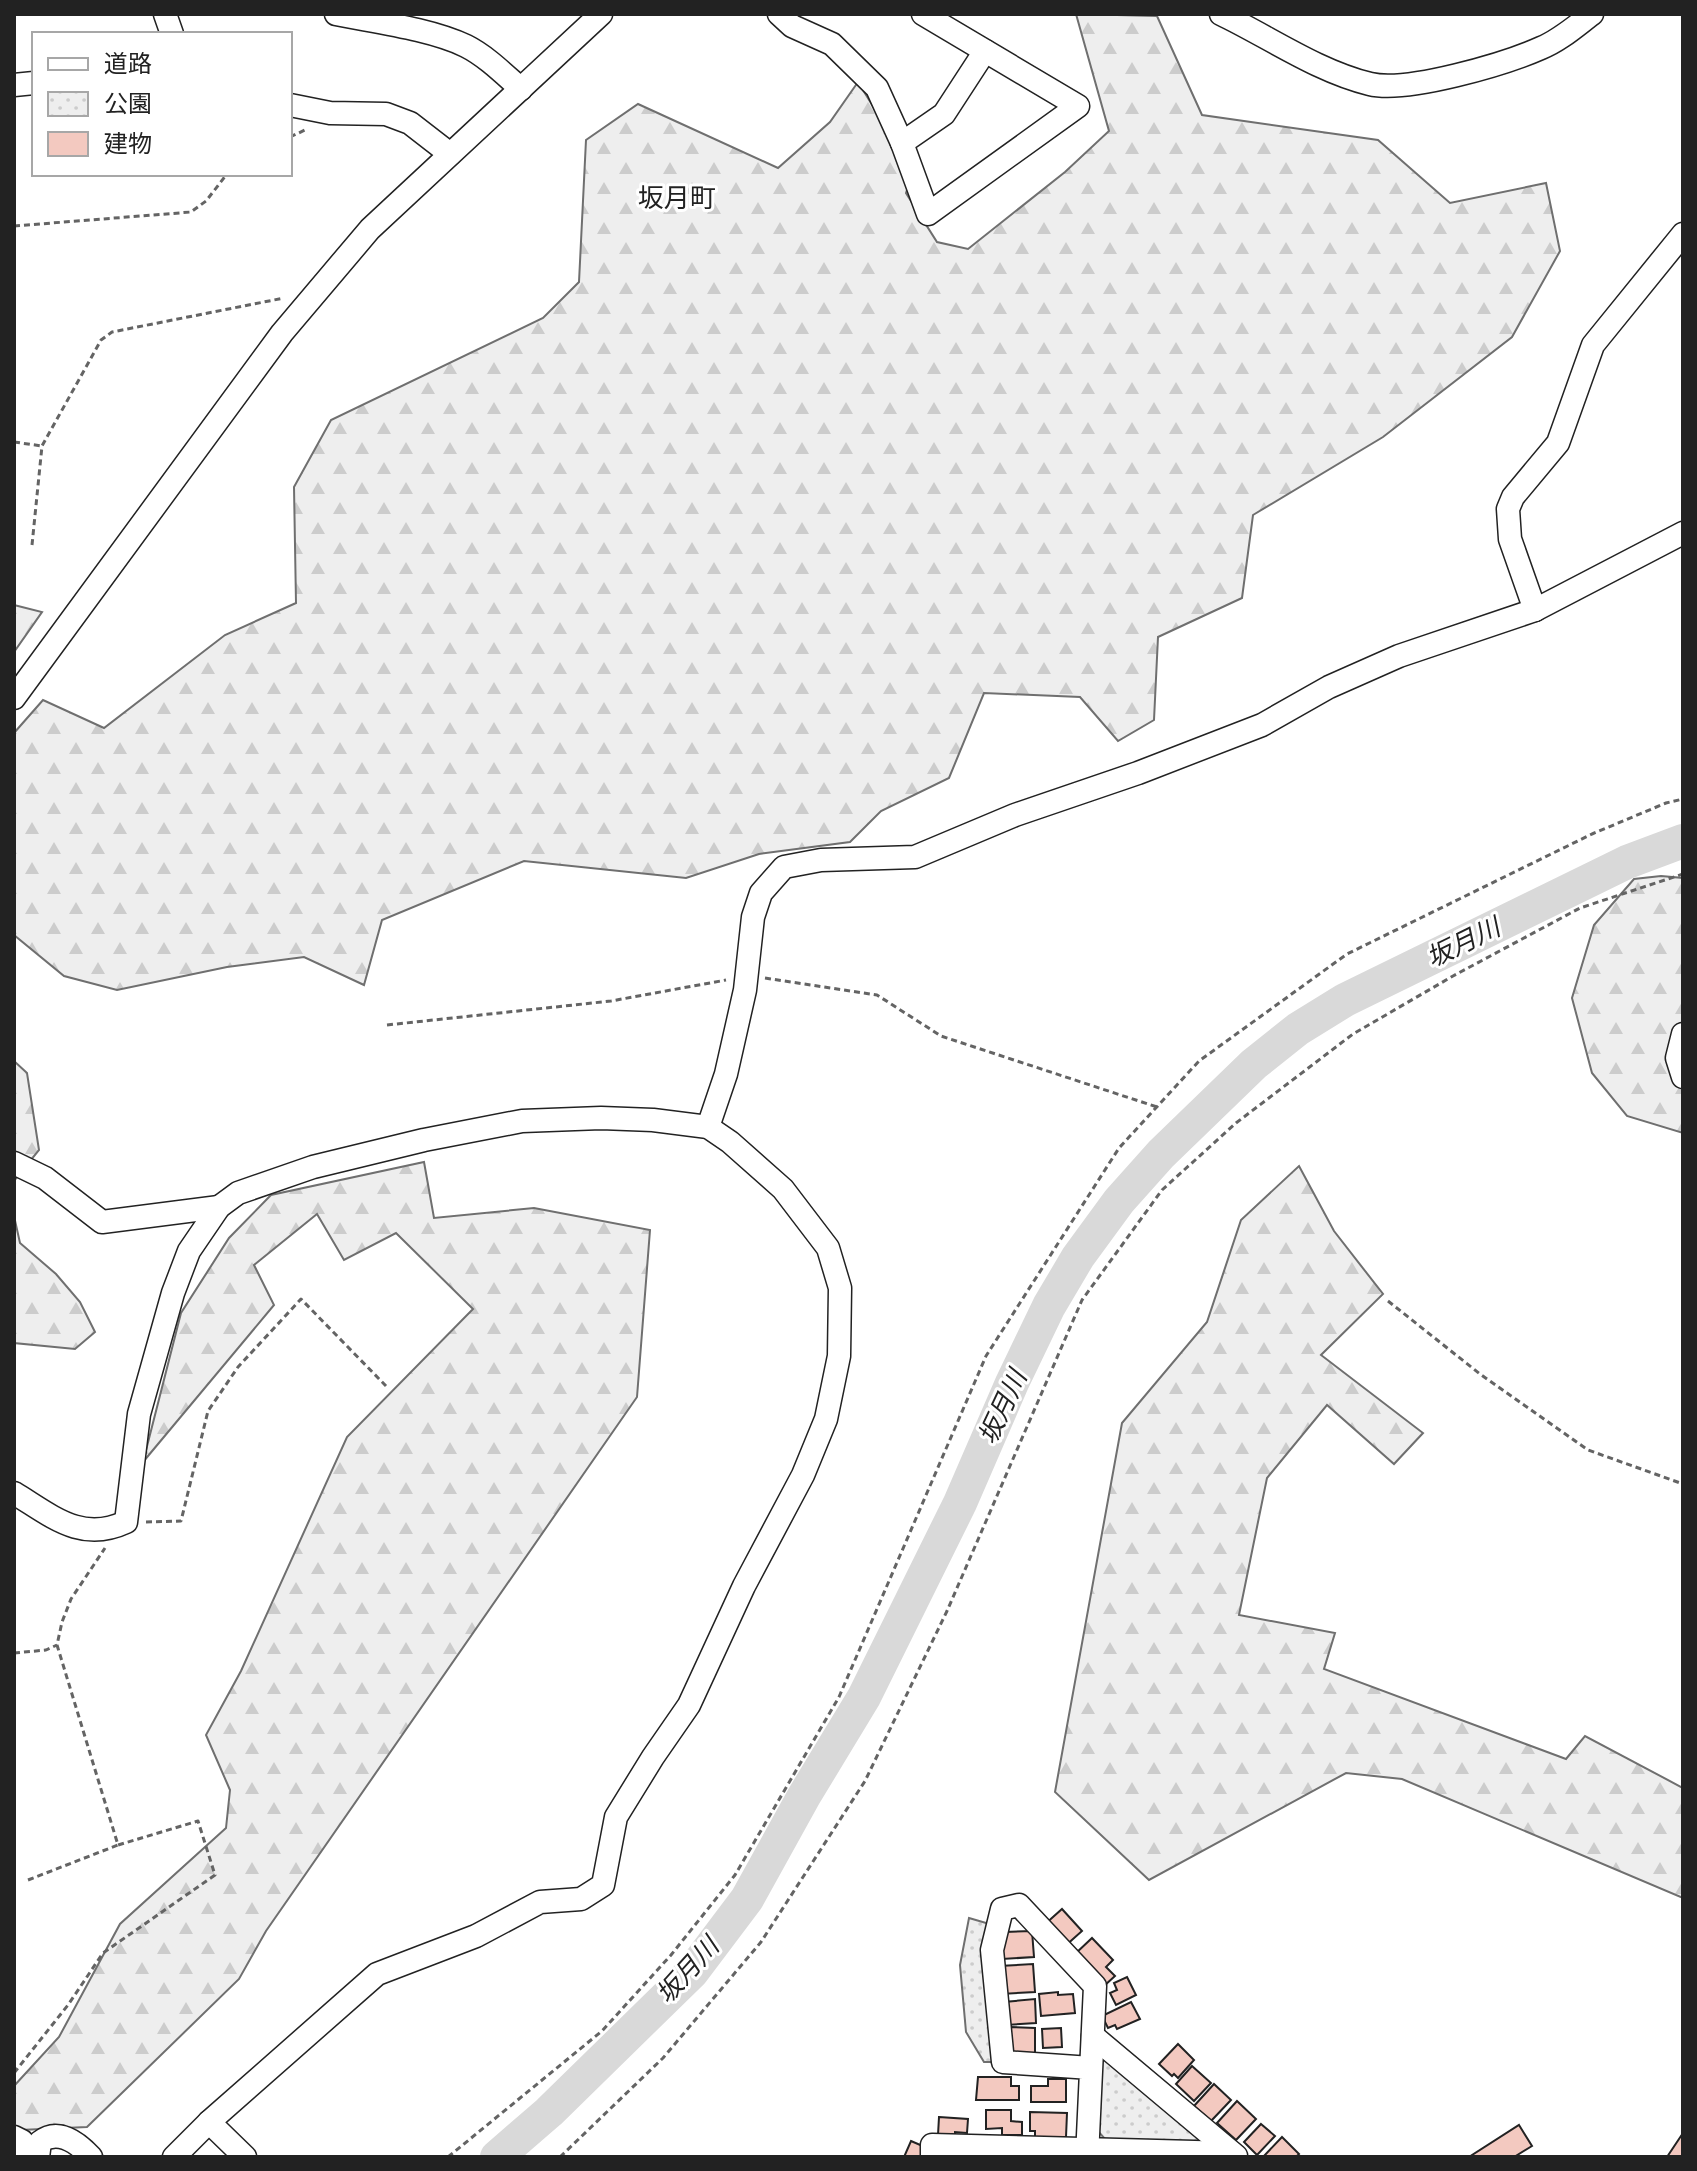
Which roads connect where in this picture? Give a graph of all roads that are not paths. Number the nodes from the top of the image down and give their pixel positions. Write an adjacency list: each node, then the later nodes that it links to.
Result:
1 (336, 14): 8 (street)
2 (601, 14): 8 (street)
3 (779, 14): 10 (street)
4 (923, 14): 7 (street)
5 (1221, 14): 6 (street)
6 (1592, 14)
7 (985, 51): 10 (street); 10 (street)
8 (521, 89): 11 (street)
9 (292, 105): 11 (street)
10 (902, 143)
11 (450, 154): 15 (street)
12 (1683, 234): 14 (street)
13 (1683, 533): 14 (street)
14 (1535, 610): 18 (street)
15 (14, 698)
16 (1683, 1034): 17 (street)
17 (1683, 1077)
18 (708, 1127): 20 (street); 24 (street)
19 (14, 1163): 20 (street)
20 (219, 1207): 21 (street)
21 (14, 1493)
22 (1093, 2036): 23 (street); 23 (street); 27 (street)
23 (1091, 2068): 26 (street)
24 (209, 2122): 31 (street); 32 (street)
25 (14, 2137): 28 (street)
26 (1088, 2152): 27 (street); 33 (street)
27 (1234, 2155)
28 (25, 2157)
29 (38, 2157): 30 (street)
30 (91, 2157)
31 (174, 2157)
32 (245, 2157)
33 (932, 2157)

